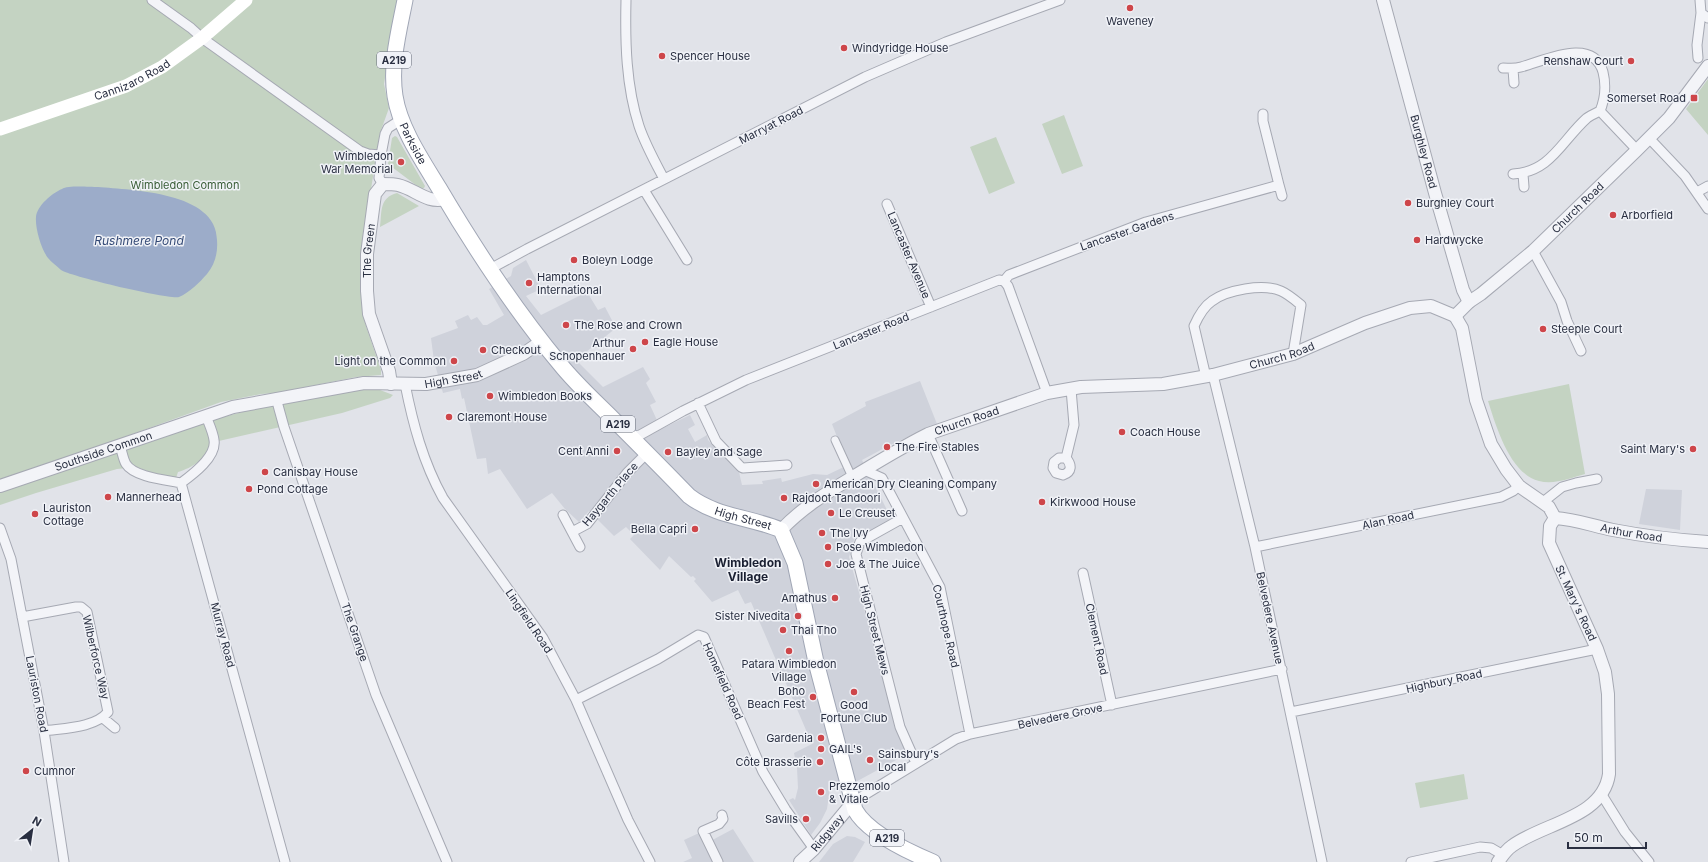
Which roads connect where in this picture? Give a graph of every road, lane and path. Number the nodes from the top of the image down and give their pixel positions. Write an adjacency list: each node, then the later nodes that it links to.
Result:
1 (152, 0): 9 (street)
2 (246, 0): 9 (main road, Cannizaro Road)
3 (405, 0): 17 (main road, Parkside / A219)
4 (626, 0): 24 (street)
5 (1060, 0): 24 (street, Marryat Road)
6 (1383, 0): 39 (street, Burghley Road)
7 (1700, 0): 8 (street)
8 (1705, 15): 10 (street)
9 (202, 38): 18 (main road, Cannizaro Road); 21 (street)
10 (1698, 58)
11 (1708, 66): 19 (street, Church Road)
12 (1503, 68): 13 (street)
13 (1512, 69): 14 (street); 15 (street)
14 (1514, 83)
15 (1600, 111): 20 (street); 23 (street)
16 (1263, 114): 26 (street)
17 (402, 119): 21 (street); 32 (main road, Parkside / A219)
18 (0, 129)
19 (1649, 138): 20 (street, Church Road); 30 (street)
20 (1637, 150): 35 (street, Church Road)
21 (381, 155): 25 (street)
22 (1513, 174): 23 (street)
23 (1523, 174): 28 (street)
24 (664, 179): 29 (street, Marryat Road)
25 (383, 184): 32 (street); 46 (street, The Green)
26 (1279, 185): 31 (street); 38 (street, Lancaster Gardens)
27 (1708, 186): 30 (street)
28 (1524, 187)
29 (644, 190): 36 (street); 37 (street, Marryat Road)
30 (1697, 192): 34 (street)
31 (1282, 196)
32 (445, 199): 37 (main road, Parkside / A219)
33 (886, 204): 40 (street, Lancaster Avenue)
34 (1708, 209)
35 (1533, 251): 39 (street, Church Road); 43 (street)
36 (687, 260)
37 (490, 269): 42 (main road, High Street / A219)
38 (1004, 281): 40 (street, Lancaster Road); 49 (street)
39 (1469, 302): 41 (street, Church Road)
40 (931, 307): 51 (street, Lancaster Road)
41 (1455, 316): 44 (street, Church Road); 65 (street)
42 (542, 341): 47 (street, High Street); 54 (main road, High Street / A219)
43 (1581, 351)
44 (1293, 354): 45 (street, Church Road); 45 (street)
45 (1209, 376): 48 (street, Church Road); 76 (street, Belvedere Avenue)
46 (391, 384): 47 (street, Southside Common); 50 (street, Southside Common)
47 (405, 384): 81 (street, Lingfield Road)
48 (1071, 389): 49 (street, Church Road); 58 (street)
49 (1047, 393): 53 (street, Church Road)
50 (276, 398): 52 (street, Southside Common); 96 (street, The Grange)
51 (698, 403): 54 (street, Lancaster Road); 59 (street)
52 (206, 416): 56 (street, Southside Common); 63 (street)
53 (928, 434): 60 (street, Church Road); 67 (street)
54 (631, 437): 57 (main road, High Street / A219)
55 (835, 440): 61 (street)
56 (120, 446): 63 (street); 64 (street, Southside Common)
57 (646, 453): 72 (main road, High Street / A219); 73 (street, Haygarth Place)
58 (1066, 458)
59 (788, 465)
60 (864, 470): 61 (street, Church Road); 69 (street, Courthope Road)
61 (852, 477): 72 (street, Church Road)
62 (1598, 479): 66 (street)
63 (181, 483): 95 (street, Murray Road)
64 (0, 486)
65 (1519, 486): 66 (street); 76 (street, Alan Road)
66 (1543, 502): 70 (street)
67 (962, 511)
68 (563, 515): 73 (street)
69 (903, 518): 87 (street, Courthope Road); 88 (street, High Street Mews)
70 (1555, 518): 74 (street, Arthur Road); 79 (street, St. Mary's Road)
71 (0, 528): 78 (street, Lauriston Road)
72 (782, 530): 90 (main road, High Street / A219)
73 (572, 532): 75 (street)
74 (1708, 542)
75 (580, 547)
76 (1255, 547): 80 (street, Belvedere Avenue)
77 (1083, 573): 82 (street, Clement Road)
78 (22, 617): 84 (street, Wilberforce Way); 86 (street, Lauriston Road)
79 (1597, 649): 83 (street, Highbury Road); 89 (street, St. Mary's Road)
80 (1282, 669): 82 (street, Belvedere Grove); 83 (street, Belvedere Avenue)
81 (576, 700): 92 (street, Homefield Road); 97 (street, Lingfield Road)
82 (1112, 705): 87 (street, Belvedere Grove)
83 (1291, 712): 101 (street, Belvedere Avenue)
84 (103, 718): 85 (street); 86 (street)
85 (115, 728)
86 (44, 731): 94 (street, Lauriston Road)
87 (970, 734): 88 (street, Belvedere Grove)
88 (916, 763): 90 (street, Belvedere Grove)
89 (1602, 795): 93 (street, St. Mary's Road); 103 (street)
90 (853, 802): 92 (street, Ridgway); 100 (main road, A219)
91 (722, 815): 98 (street)
92 (814, 849): 99 (street, Ridgway)
93 (1500, 858): 102 (street)
94 (64, 862)
95 (285, 862)
96 (447, 862)
97 (650, 862)
98 (718, 862)
99 (800, 862)
100 (933, 862)
101 (1322, 862)
102 (1411, 862)
103 (1649, 862)

